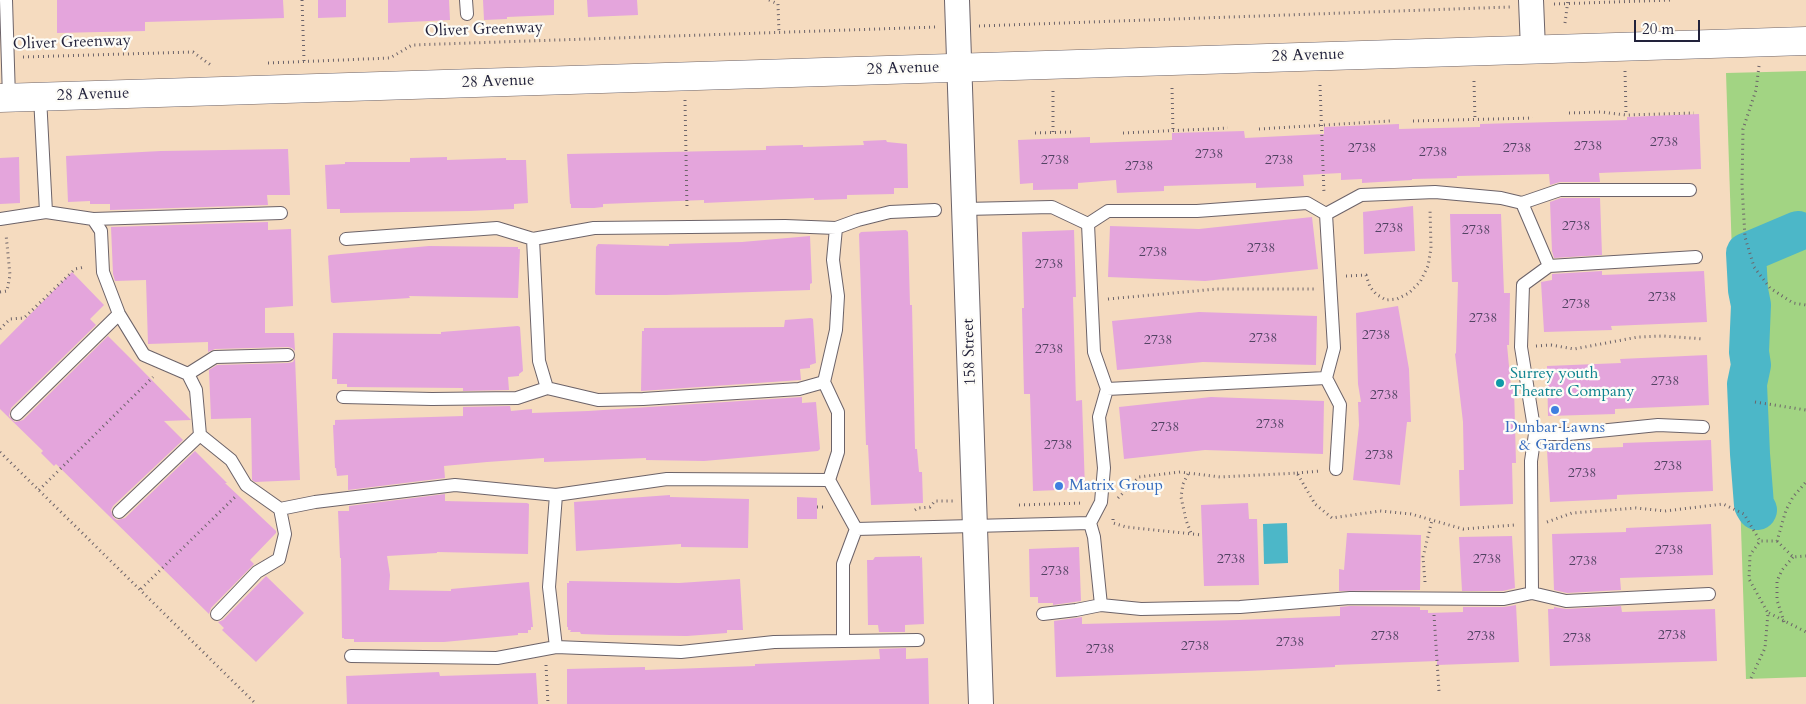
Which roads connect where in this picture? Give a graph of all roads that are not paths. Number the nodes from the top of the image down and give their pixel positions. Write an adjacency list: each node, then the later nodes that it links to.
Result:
1 (6, 0): 10 (lane)
2 (466, 0): 5 (lane)
3 (957, 0): 8 (street, 158 Street)
4 (1531, 4): 7 (street)
5 (467, 14)
6 (1806, 41): 7 (street, 28 Avenue)
7 (1533, 49): 8 (street, 28 Avenue)
8 (960, 67): 9 (street, 28 Avenue); 13 (street, 158 Street)
9 (40, 97): 10 (street, 28 Avenue); 15 (lane)
10 (5, 98)
11 (1690, 190): 12 (lane)
12 (1522, 203): 17 (lane); 25 (lane)
13 (964, 209): 20 (lane); 44 (street, 158 Street)
14 (935, 210): 21 (lane)
15 (46, 212): 18 (lane); 19 (lane)
16 (281, 213): 19 (lane)
17 (1326, 214): 20 (lane); 29 (lane)
18 (2, 219)
19 (93, 219): 26 (lane)
20 (1088, 224): 32 (lane)
21 (836, 228): 23 (lane); 30 (lane)
22 (346, 239): 23 (lane)
23 (533, 240): 31 (lane)
24 (1696, 257): 25 (lane)
25 (1549, 266): 36 (lane)
26 (119, 314): 28 (lane); 34 (lane)
27 (288, 355): 28 (lane)
28 (188, 374): 37 (lane)
29 (1326, 378): 32 (lane); 38 (lane)
30 (824, 382): 31 (lane); 39 (lane)
31 (547, 388): 33 (lane)
32 (1107, 389): 43 (lane)
33 (343, 397)
34 (17, 414)
35 (1703, 427): 36 (lane)
36 (1535, 434): 46 (lane)
37 (200, 435): 41 (lane); 42 (lane)
38 (1336, 469)
39 (829, 480): 40 (lane); 45 (lane)
40 (556, 495): 41 (lane); 53 (lane)
41 (280, 509): 49 (lane)
42 (119, 512)
43 (1090, 523): 44 (lane); 48 (lane)
44 (975, 525): 45 (lane); 55 (street, 158 Street)
45 (856, 529): 52 (lane)
46 (1532, 593): 47 (lane); 48 (lane)
47 (1709, 594)
48 (1101, 605): 50 (lane)
49 (217, 614)
50 (1043, 614)
51 (918, 640): 52 (lane)
52 (843, 641): 53 (lane)
53 (551, 648): 54 (lane)
54 (351, 656)
55 (981, 704)

